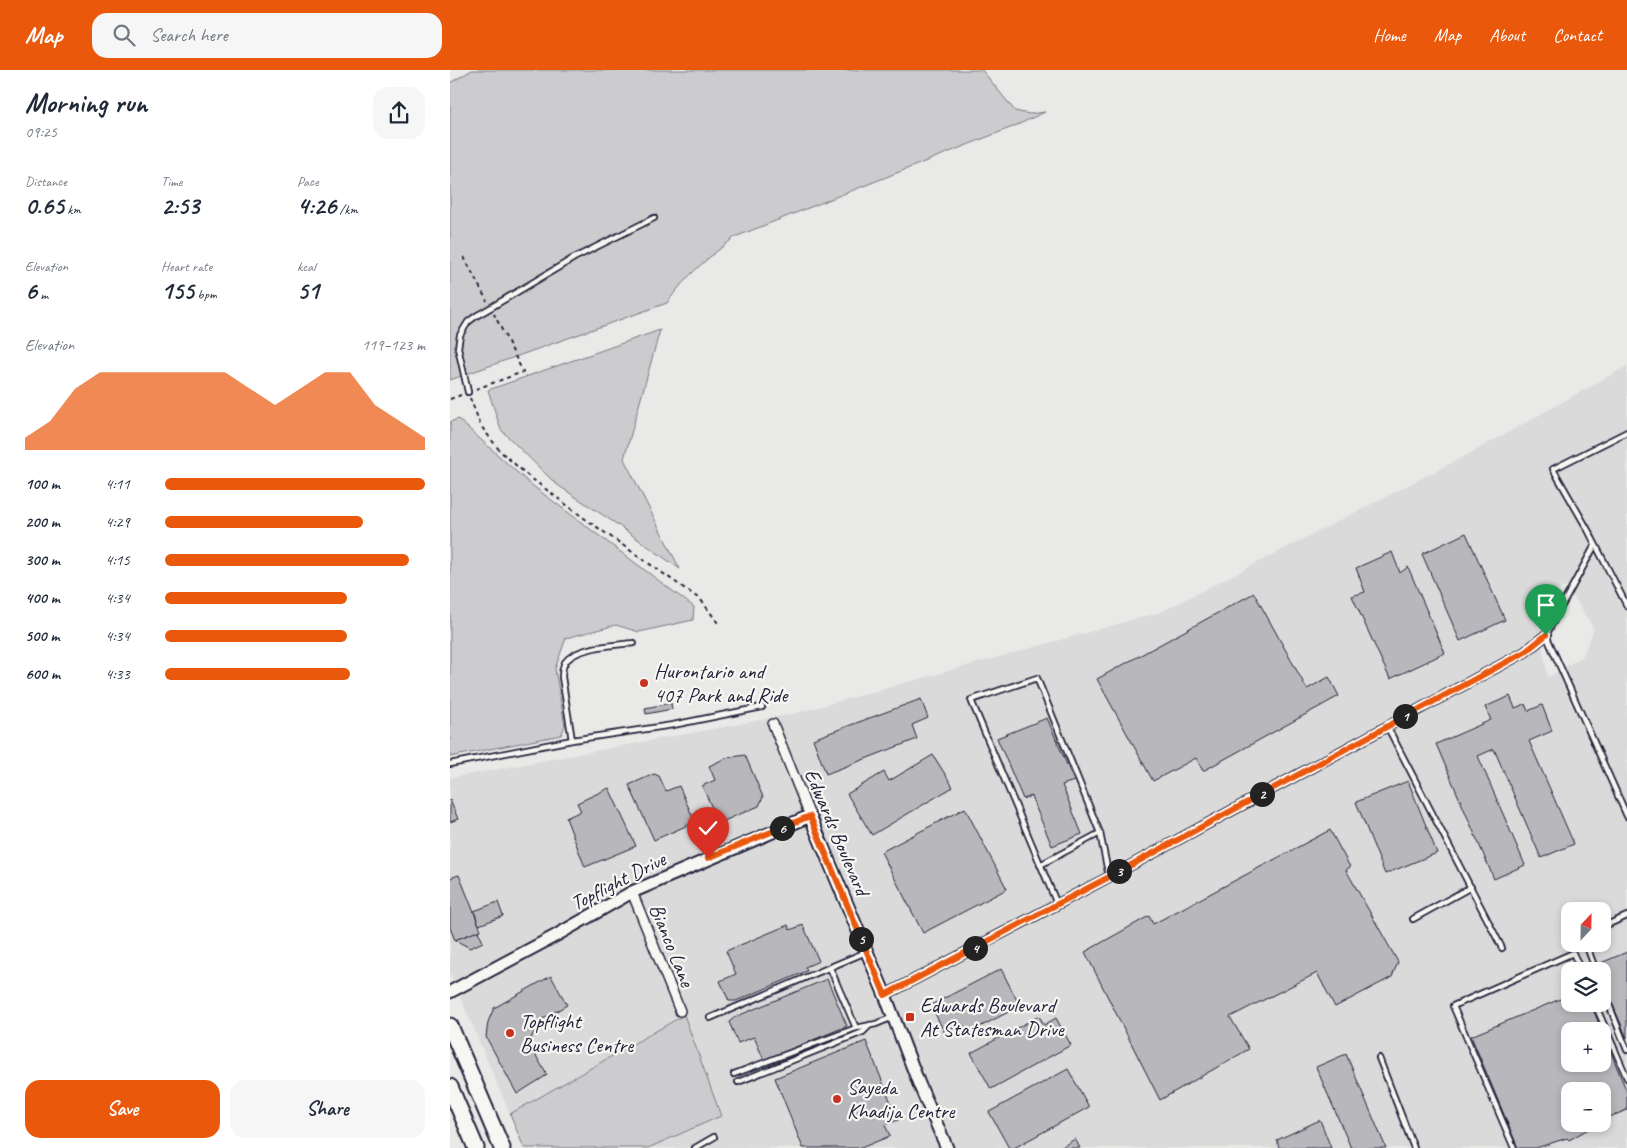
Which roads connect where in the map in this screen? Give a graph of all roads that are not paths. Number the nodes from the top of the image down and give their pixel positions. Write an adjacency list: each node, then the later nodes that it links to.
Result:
1 (654, 218): 2 (lane)
2 (468, 392)
3 (1627, 432): 4 (lane)
4 (1595, 544): 5 (lane); 6 (lane)
5 (1627, 606)
6 (1546, 635): 10 (street); 14 (lane)
7 (634, 644): 11 (lane)
8 (762, 707): 11 (lane)
9 (773, 724): 13 (street, Edwards Boulevard)
10 (1387, 726): 17 (street); 18 (lane)
11 (572, 740): 12 (lane)
12 (450, 764)
13 (810, 816): 19 (street, Topflight Drive); 25 (street, Edwards Boulevard)
14 (1627, 816)
15 (1100, 833): 16 (lane); 16 (lane); 17 (lane)
16 (1040, 864): 20 (lane)
17 (1109, 877): 20 (street)
18 (1471, 887): 22 (lane); 24 (lane)
19 (632, 892): 28 (street, Topflight Drive); 31 (street, Bianco Lane)
20 (1056, 904): 29 (street)
21 (1627, 916): 23 (lane)
22 (1413, 919)
23 (1611, 923)
24 (1502, 948)
25 (866, 952): 27 (lane); 29 (street, Edwards Boulevard)
26 (1577, 962): 50 (lane)
27 (830, 968): 34 (lane); 37 (lane)
28 (450, 992)
29 (885, 995): 33 (street, Edwards Boulevard)
30 (1611, 1010): 38 (lane)
31 (680, 1011)
32 (1598, 1012): 41 (lane)
33 (893, 1016): 35 (lane); 48 (street, Edwards Boulevard)
34 (710, 1018)
35 (870, 1025): 37 (lane); 42 (lane)
36 (450, 1026): 46 (main road)
37 (856, 1028): 40 (lane)
38 (1627, 1050)
39 (1379, 1058): 49 (lane)
40 (734, 1074)
41 (1627, 1078)
42 (738, 1082)
43 (450, 1087): 45 (main road)
44 (714, 1137): 47 (lane)
45 (476, 1148)
46 (502, 1148)
47 (695, 1148)
48 (947, 1148)
49 (1414, 1148)
50 (1514, 1148)

